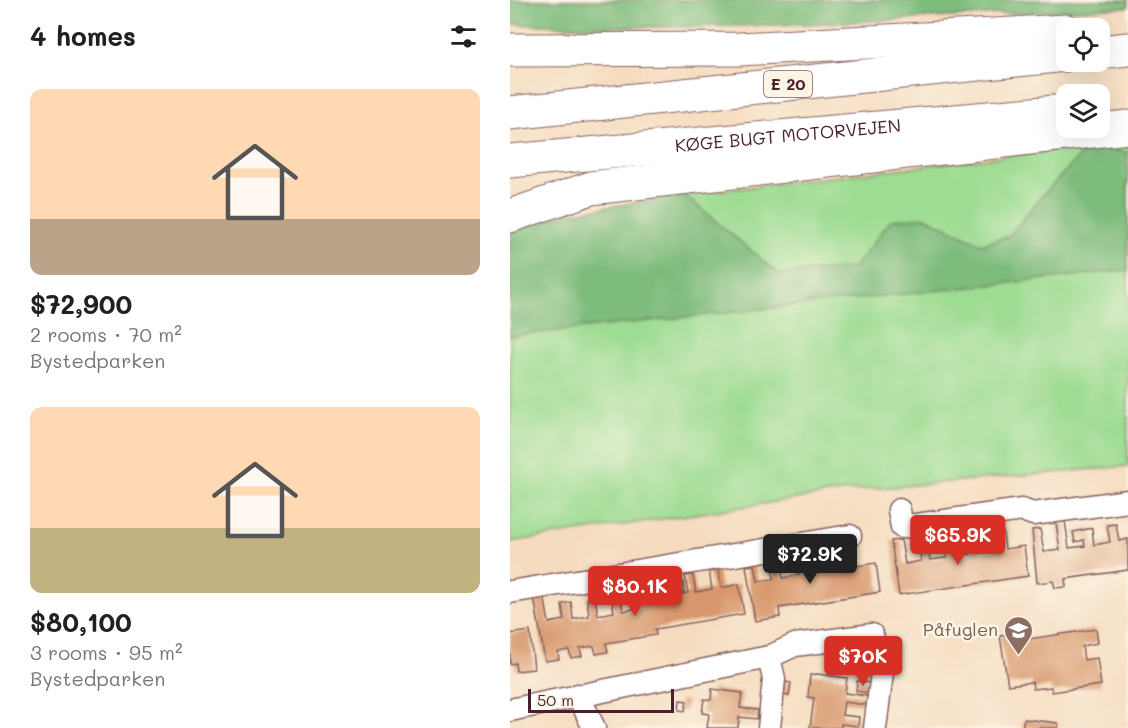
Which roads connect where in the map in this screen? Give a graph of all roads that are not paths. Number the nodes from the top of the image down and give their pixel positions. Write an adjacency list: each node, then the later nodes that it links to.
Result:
1 (1128, 28): 2 (highway)
2 (1110, 29)
3 (1056, 32): 5 (highway)
4 (1128, 49): 6 (highway)
5 (510, 50)
6 (1110, 51)
7 (1056, 56): 11 (highway, E 20)
8 (1128, 105): 9 (highway)
9 (1110, 107)
10 (1056, 112): 13 (highway, KØGE BUGT MOTORVEJEN)
11 (510, 113)
12 (1128, 127): 14 (highway)
13 (510, 161)
14 (510, 216)
15 (1128, 501): 16 (street)
16 (899, 510)
17 (850, 536): 18 (street)
18 (510, 592)
19 (769, 657): 20 (street); 23 (street); 24 (street)
20 (578, 694): 21 (street); 22 (street)
21 (510, 710)
22 (594, 728)
23 (769, 728)
24 (875, 728)

